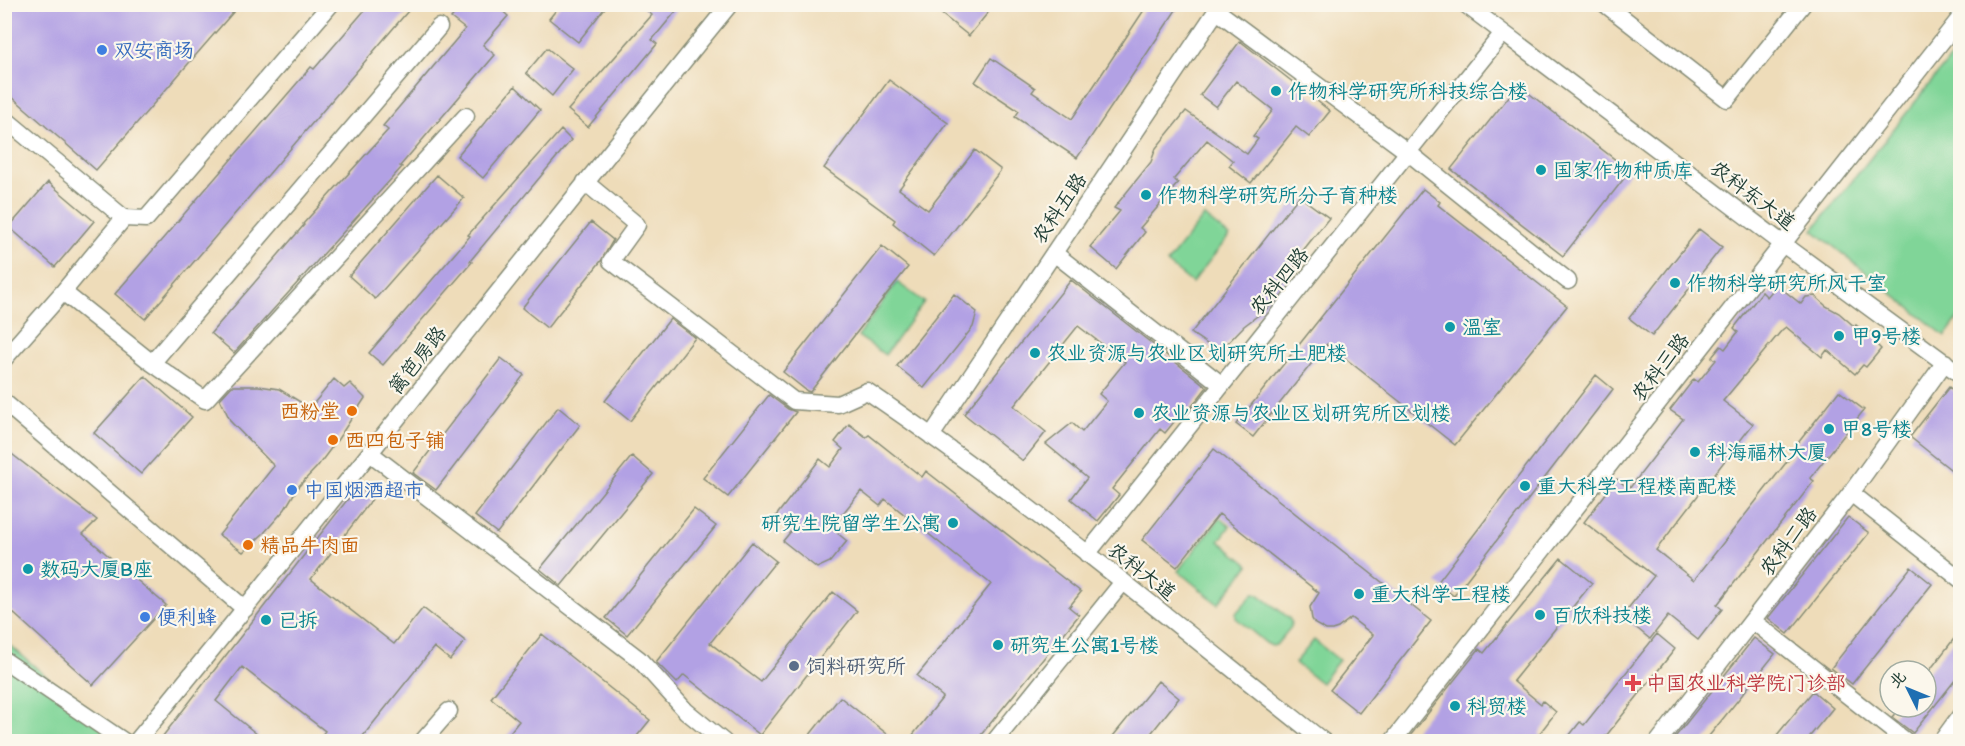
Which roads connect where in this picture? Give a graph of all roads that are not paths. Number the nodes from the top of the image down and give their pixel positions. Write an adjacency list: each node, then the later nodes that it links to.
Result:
1 (331, 4): 14 (street)
2 (730, 4): 13 (street, 篱笆房路)
3 (1465, 4): 9 (street, 农科东大道)
4 (1605, 4): 5 (street)
5 (1803, 4)
6 (1219, 8): 12 (street); 16 (street, 农科五路)
7 (1960, 18): 15 (street, 农科三路)
8 (440, 27): 21 (street)
9 (1503, 33): 12 (street, 农科四路); 15 (street, 农科东大道)
10 (466, 116): 21 (street)
11 (4, 118): 14 (street)
12 (1409, 153): 17 (street); 23 (street, 农科四路)
13 (585, 182): 25 (street, 农科大道); 26 (street, 篱笆房路)
14 (124, 219): 18 (street)
15 (1783, 244): 20 (street, 农科东大道); 42 (street, 农科三路)
16 (1054, 253): 23 (street); 25 (street, 农科五路)
17 (1568, 281)
18 (63, 292): 19 (street); 21 (street)
19 (4, 359)
20 (1945, 362): 22 (street, 农科东大道); 27 (street, 农科二路)
21 (152, 363)
22 (1960, 374)
23 (1222, 385): 28 (street, 农科四路)
24 (4, 402): 31 (street)
25 (931, 436): 28 (street, 农科大道)
26 (370, 453): 31 (street, 篱笆房路); 39 (street)
27 (1851, 493): 29 (street); 32 (street, 农科二路)
28 (1087, 554): 30 (street, 农科大道)
29 (1960, 579)
30 (1123, 582): 40 (street); 41 (street, 农科大道)
31 (245, 609): 37 (street, 篱笆房路)
32 (1753, 621): 43 (street, 农科二路); 44 (street)
33 (4, 660): 36 (street)
34 (449, 711): 38 (street)
35 (1960, 716): 45 (street)
36 (125, 741)
37 (136, 741)
38 (422, 741)
39 (724, 741)
40 (994, 741)
41 (1324, 741)
42 (1392, 741)
43 (1658, 741)
44 (1907, 741)
45 (1941, 741)

